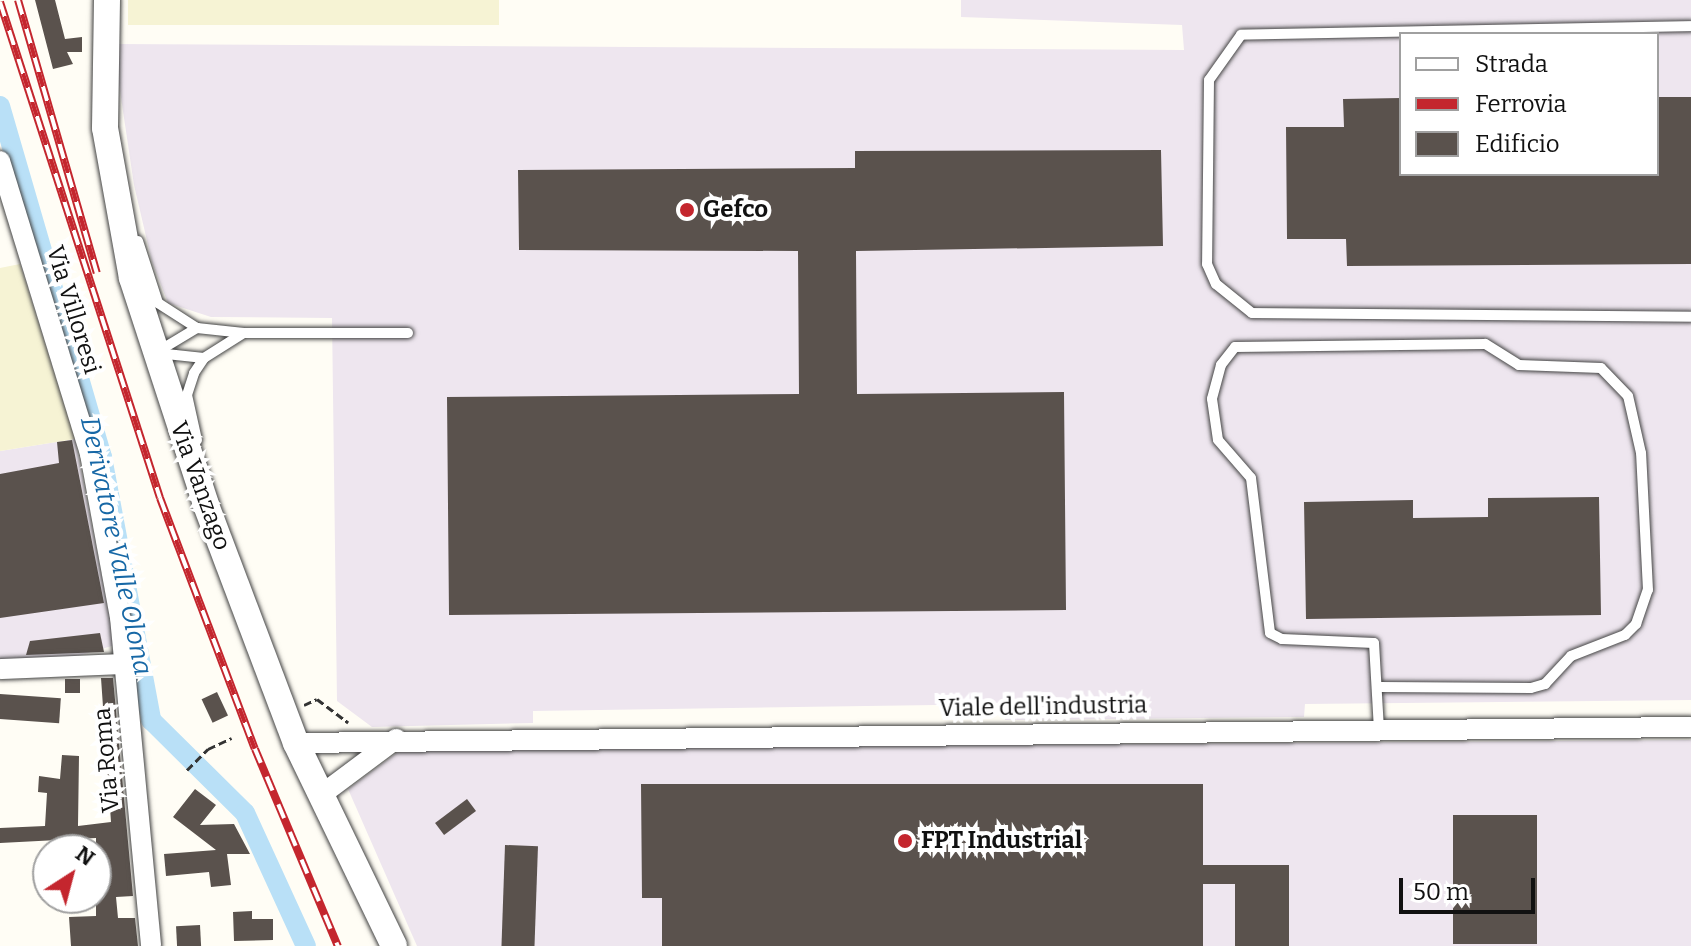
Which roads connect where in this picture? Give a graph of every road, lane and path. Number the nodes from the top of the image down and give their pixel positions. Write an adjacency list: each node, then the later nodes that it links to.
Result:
1 (107, 0): 3 (street, Via Vanzago)
2 (1691, 26): 6 (lane)
3 (105, 128): 7 (lane); 10 (street, Via Vanzago)
4 (0, 161): 5 (street, Via Villoresi)
5 (3, 183): 13 (street, Via Villoresi)
6 (1691, 317)
7 (197, 328): 8 (lane); 10 (lane)
8 (244, 333): 9 (lane); 11 (lane)
9 (408, 333)
10 (155, 353): 11 (lane); 12 (street, Via Vanzago)
11 (204, 358): 12 (lane)
12 (206, 505): 22 (street, Via Vanzago)
13 (125, 664): 14 (street); 25 (street, Via Roma)
14 (0, 669)
15 (1379, 687): 15 (lane); 19 (lane)
16 (301, 706): 17 (path)
17 (343, 719)
18 (1691, 727): 19 (street, Viale dell'industria)
19 (1379, 730): 21 (street, Viale dell'industria)
20 (232, 738): 23 (path)
21 (396, 739): 22 (street, Viale dell'industria); 24 (street)
22 (296, 743): 24 (street, Via Vanzago)
23 (187, 770)
24 (321, 795): 26 (street, Via Vanzago)
25 (151, 946)
26 (394, 946)

